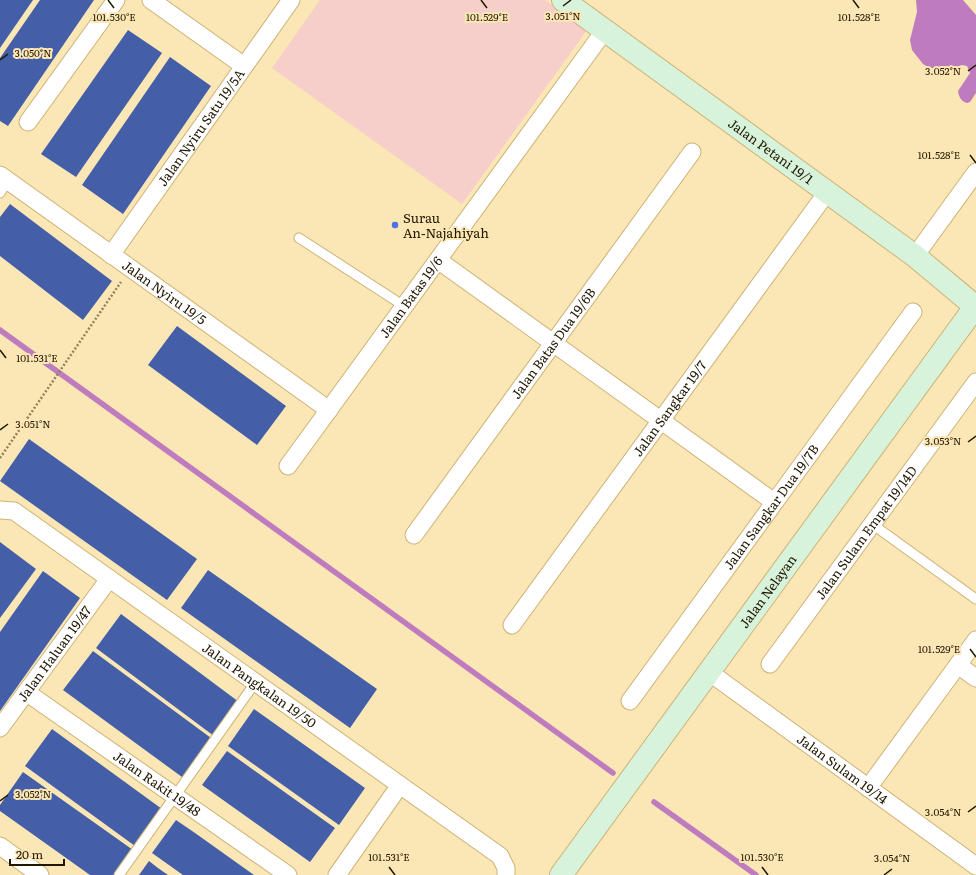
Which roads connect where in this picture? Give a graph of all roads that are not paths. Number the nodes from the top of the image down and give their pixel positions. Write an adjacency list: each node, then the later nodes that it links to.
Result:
1 (116, 0): 7 (street)
2 (151, 0): 6 (street)
3 (291, 0): 6 (street, Jalan Nyiru Satu 19/5A)
4 (563, 0): 5 (street, Jalan Petani 19/1)
5 (605, 30): 11 (street, Jalan Petani 19/1); 15 (street, Jalan Batas 19/6)
6 (244, 66): 13 (street, Jalan Nyiru Satu 19/5A)
7 (28, 122)
8 (692, 152): 19 (street, Jalan Batas Dua 19/6B)
9 (976, 172): 14 (street)
10 (3, 183): 13 (street, Jalan Nyiru 19/5)
11 (828, 191): 14 (street, Jalan Petani 19/1); 22 (street, Jalan Sangkar 19/7)
12 (299, 238): 16 (lane)
13 (112, 255): 21 (street, Jalan Nyiru 19/5)
14 (915, 256): 17 (street, Jalan Petani 19/1)
15 (438, 260): 16 (street, Jalan Batas 19/6); 19 (street)
16 (404, 306): 21 (street, Jalan Batas 19/6)
17 (976, 307): 34 (street, Jalan Nelayan)
18 (913, 312): 24 (street, Jalan Sangkar Dua 19/7B)
19 (553, 343): 22 (street); 27 (street, Jalan Batas Dua 19/6B)
20 (976, 382): 26 (street, Jalan Sulam Empat 19/14D)
21 (329, 410): 23 (street, Jalan Batas 19/6)
22 (661, 420): 24 (street); 30 (street, Jalan Sangkar 19/7)
23 (288, 466)
24 (774, 502): 38 (street, Jalan Sangkar Dua 19/7B)
25 (0, 510): 28 (street, Jalan Pangkalan 19/50)
26 (872, 524): 29 (lane); 32 (street, Jalan Sulam Empat 19/14D)
27 (414, 535)
28 (109, 578): 36 (street, Jalan Pangkalan 19/50); 37 (street, Jalan Haluan 19/47)
29 (976, 599)
30 (512, 625)
31 (976, 640): 33 (street)
32 (770, 664)
33 (958, 665): 35 (street); 41 (street)
34 (709, 672): 41 (street, Jalan Sulam 19/14); 50 (street, Jalan Nelayan)
35 (976, 678)
36 (255, 683): 40 (street, Jalan Pangkalan 19/50); 42 (lane)
37 (26, 692): 39 (street, Jalan Haluan 19/47); 42 (street, Jalan Rakit 19/48)
38 (630, 701)
39 (0, 728)
40 (400, 785): 48 (street); 49 (street, Jalan Pangkalan 19/50)
41 (868, 788): 44 (street, Jalan Sulam 19/14)
42 (174, 796): 46 (lane); 47 (street, Jalan Rakit 19/48)
43 (0, 846): 45 (street)
44 (976, 866)
45 (40, 875)
46 (119, 875)
47 (288, 875)
48 (337, 875)
49 (506, 875)
50 (561, 875)

